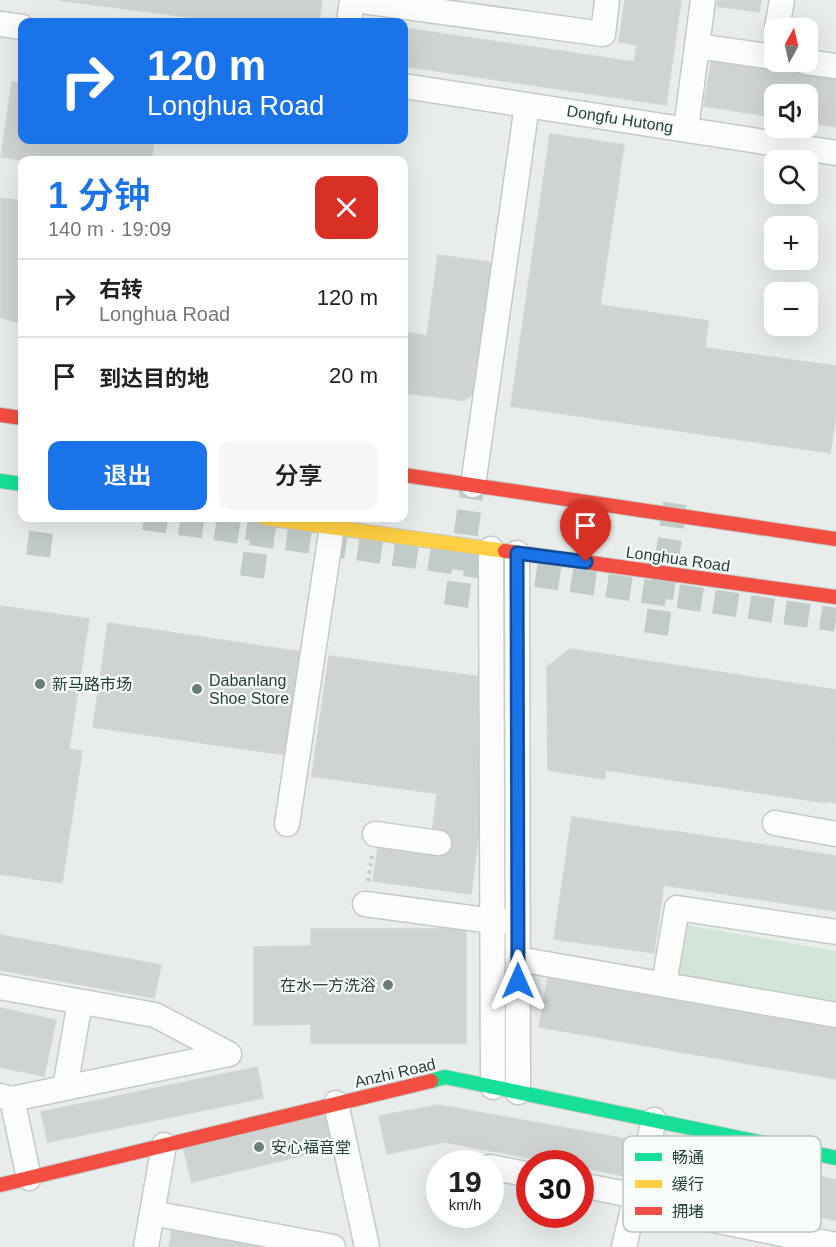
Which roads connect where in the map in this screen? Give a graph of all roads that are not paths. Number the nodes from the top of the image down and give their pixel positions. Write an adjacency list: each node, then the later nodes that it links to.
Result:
1 (353, 0): 5 (street); 6 (street)
2 (608, 0): 5 (street)
3 (703, 0): 10 (street)
4 (782, 0): 7 (street)
5 (460, 7)
6 (350, 18)
7 (779, 18)
8 (0, 24): 9 (street)
9 (18, 26)
10 (697, 46): 11 (street); 16 (street)
11 (764, 53)
12 (818, 64): 13 (street)
13 (836, 66)
14 (408, 87): 15 (street, Dongfu Hutong)
15 (527, 105): 16 (street, Dongfu Hutong); 23 (street)
16 (686, 129): 17 (street, Dongfu Hutong)
17 (836, 153)
18 (0, 415): 19 (main road)
19 (18, 417)
20 (408, 476): 23 (main road)
21 (0, 481): 22 (main road)
22 (18, 483)
23 (473, 485): 26 (main road)
24 (295, 522): 25 (main road, Longhua Road)
25 (332, 527): 27 (main road, Longhua Road); 31 (street)
26 (836, 539)
27 (491, 549): 28 (main road, Longhua Road); 36 (street)
28 (517, 553): 29 (main road, Longhua Road); 37 (street)
29 (836, 597)
30 (775, 823): 33 (street)
31 (287, 824)
32 (375, 834): 34 (street)
33 (836, 834)
34 (439, 843)
35 (365, 904): 36 (street)
36 (493, 921): 37 (street); 44 (street)
37 (518, 921): 39 (street)
38 (836, 932): 40 (street)
39 (518, 959): 40 (street); 46 (street)
40 (664, 984): 43 (street)
41 (0, 987): 42 (street)
42 (80, 1002): 45 (street); 45 (street)
43 (836, 1015)
44 (493, 1087): 46 (main road, Anzhi Road); 48 (main road, Anzhi Road)
45 (65, 1088): 47 (street)
46 (518, 1092): 49 (main road, Anzhi Road)
47 (6, 1097): 55 (street)
48 (336, 1103): 52 (main road, Anzhi Road); 65 (street)
49 (654, 1120): 50 (street); 51 (main road, Anzhi Road)
50 (650, 1136)
51 (731, 1136)
52 (164, 1145): 55 (main road, Anzhi Road); 59 (street)
53 (821, 1155): 54 (main road, Anzhi Road)
54 (836, 1158)
55 (29, 1178): 56 (main road, Anzhi Road)
56 (0, 1185)
57 (594, 1188): 58 (street)
58 (623, 1193)
59 (152, 1213): 63 (street); 64 (street)
60 (628, 1232): 66 (street)
61 (772, 1232): 62 (street)
62 (836, 1245)
63 (146, 1247)
64 (333, 1247)
65 (367, 1247)
66 (624, 1247)

